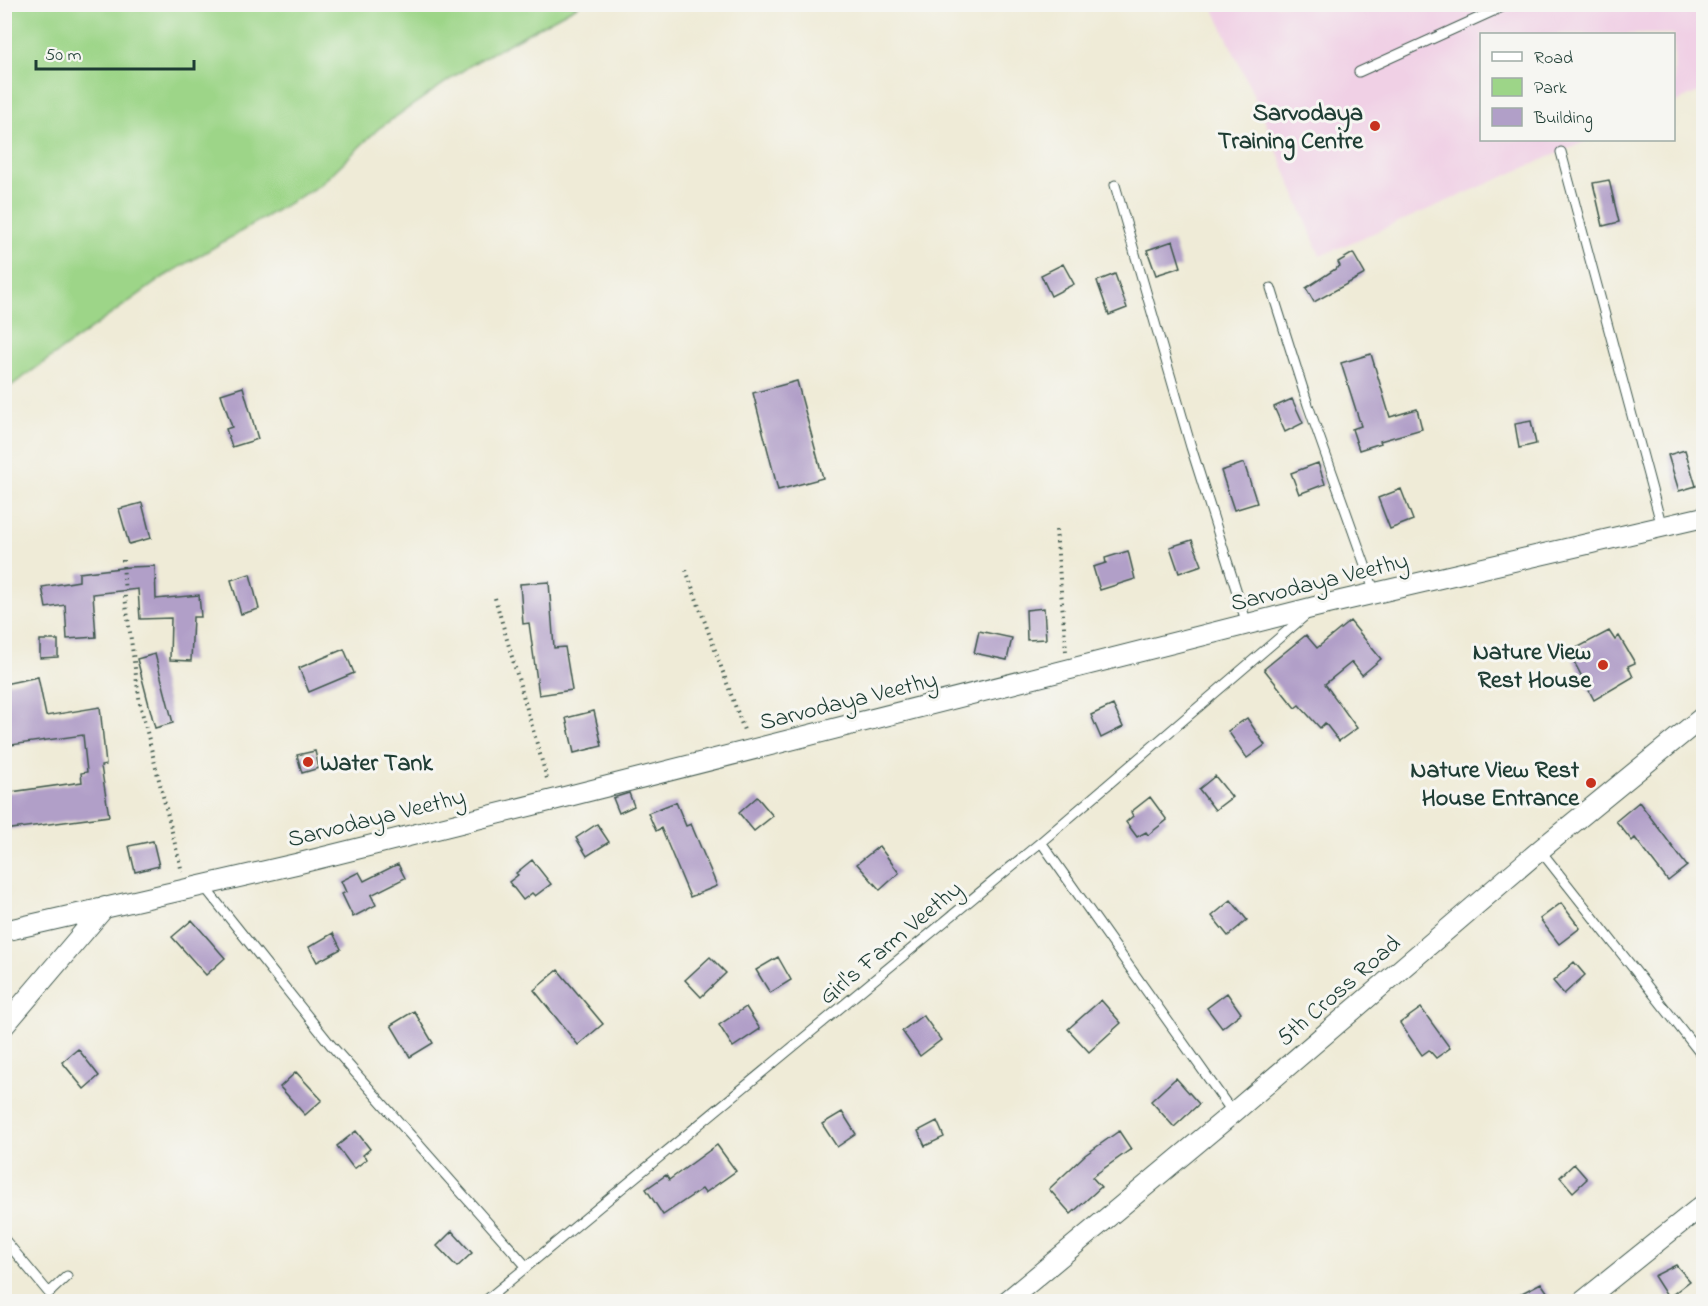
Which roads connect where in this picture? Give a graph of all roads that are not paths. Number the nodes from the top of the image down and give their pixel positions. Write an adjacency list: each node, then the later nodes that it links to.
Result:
1 (1509, 4): 2 (lane)
2 (1359, 72)
3 (1561, 152): 7 (lane)
4 (1115, 185): 10 (lane)
5 (1271, 288): 8 (lane)
6 (1704, 517): 7 (street, Sarvodaya Veethy)
7 (1662, 527): 8 (street, Sarvodaya Veethy)
8 (1375, 593): 9 (street, Sarvodaya Veethy)
9 (1315, 607): 10 (street, Sarvodaya Veethy); 12 (lane, Girl's Farm Veethy)
10 (1248, 624): 14 (street, Sarvodaya Veethy)
11 (1704, 717): 13 (street, 5th Cross Road)
12 (1041, 842): 19 (lane); 22 (lane, Girl's Farm Veethy)
13 (1540, 850): 18 (lane); 19 (street, 5th Cross Road)
14 (195, 886): 15 (street, Sarvodaya Veethy); 22 (lane)
15 (105, 907): 16 (street, Sarvodaya Veethy); 17 (street)
16 (4, 931)
17 (4, 1026)
18 (1704, 1058)
19 (1233, 1113): 26 (street, 5th Cross Road)
20 (1704, 1204): 24 (street)
21 (4, 1239): 23 (lane)
22 (526, 1266): 25 (lane, Girl's Farm Veethy)
23 (67, 1276)
24 (1583, 1301)
25 (484, 1302)
26 (1006, 1302)

